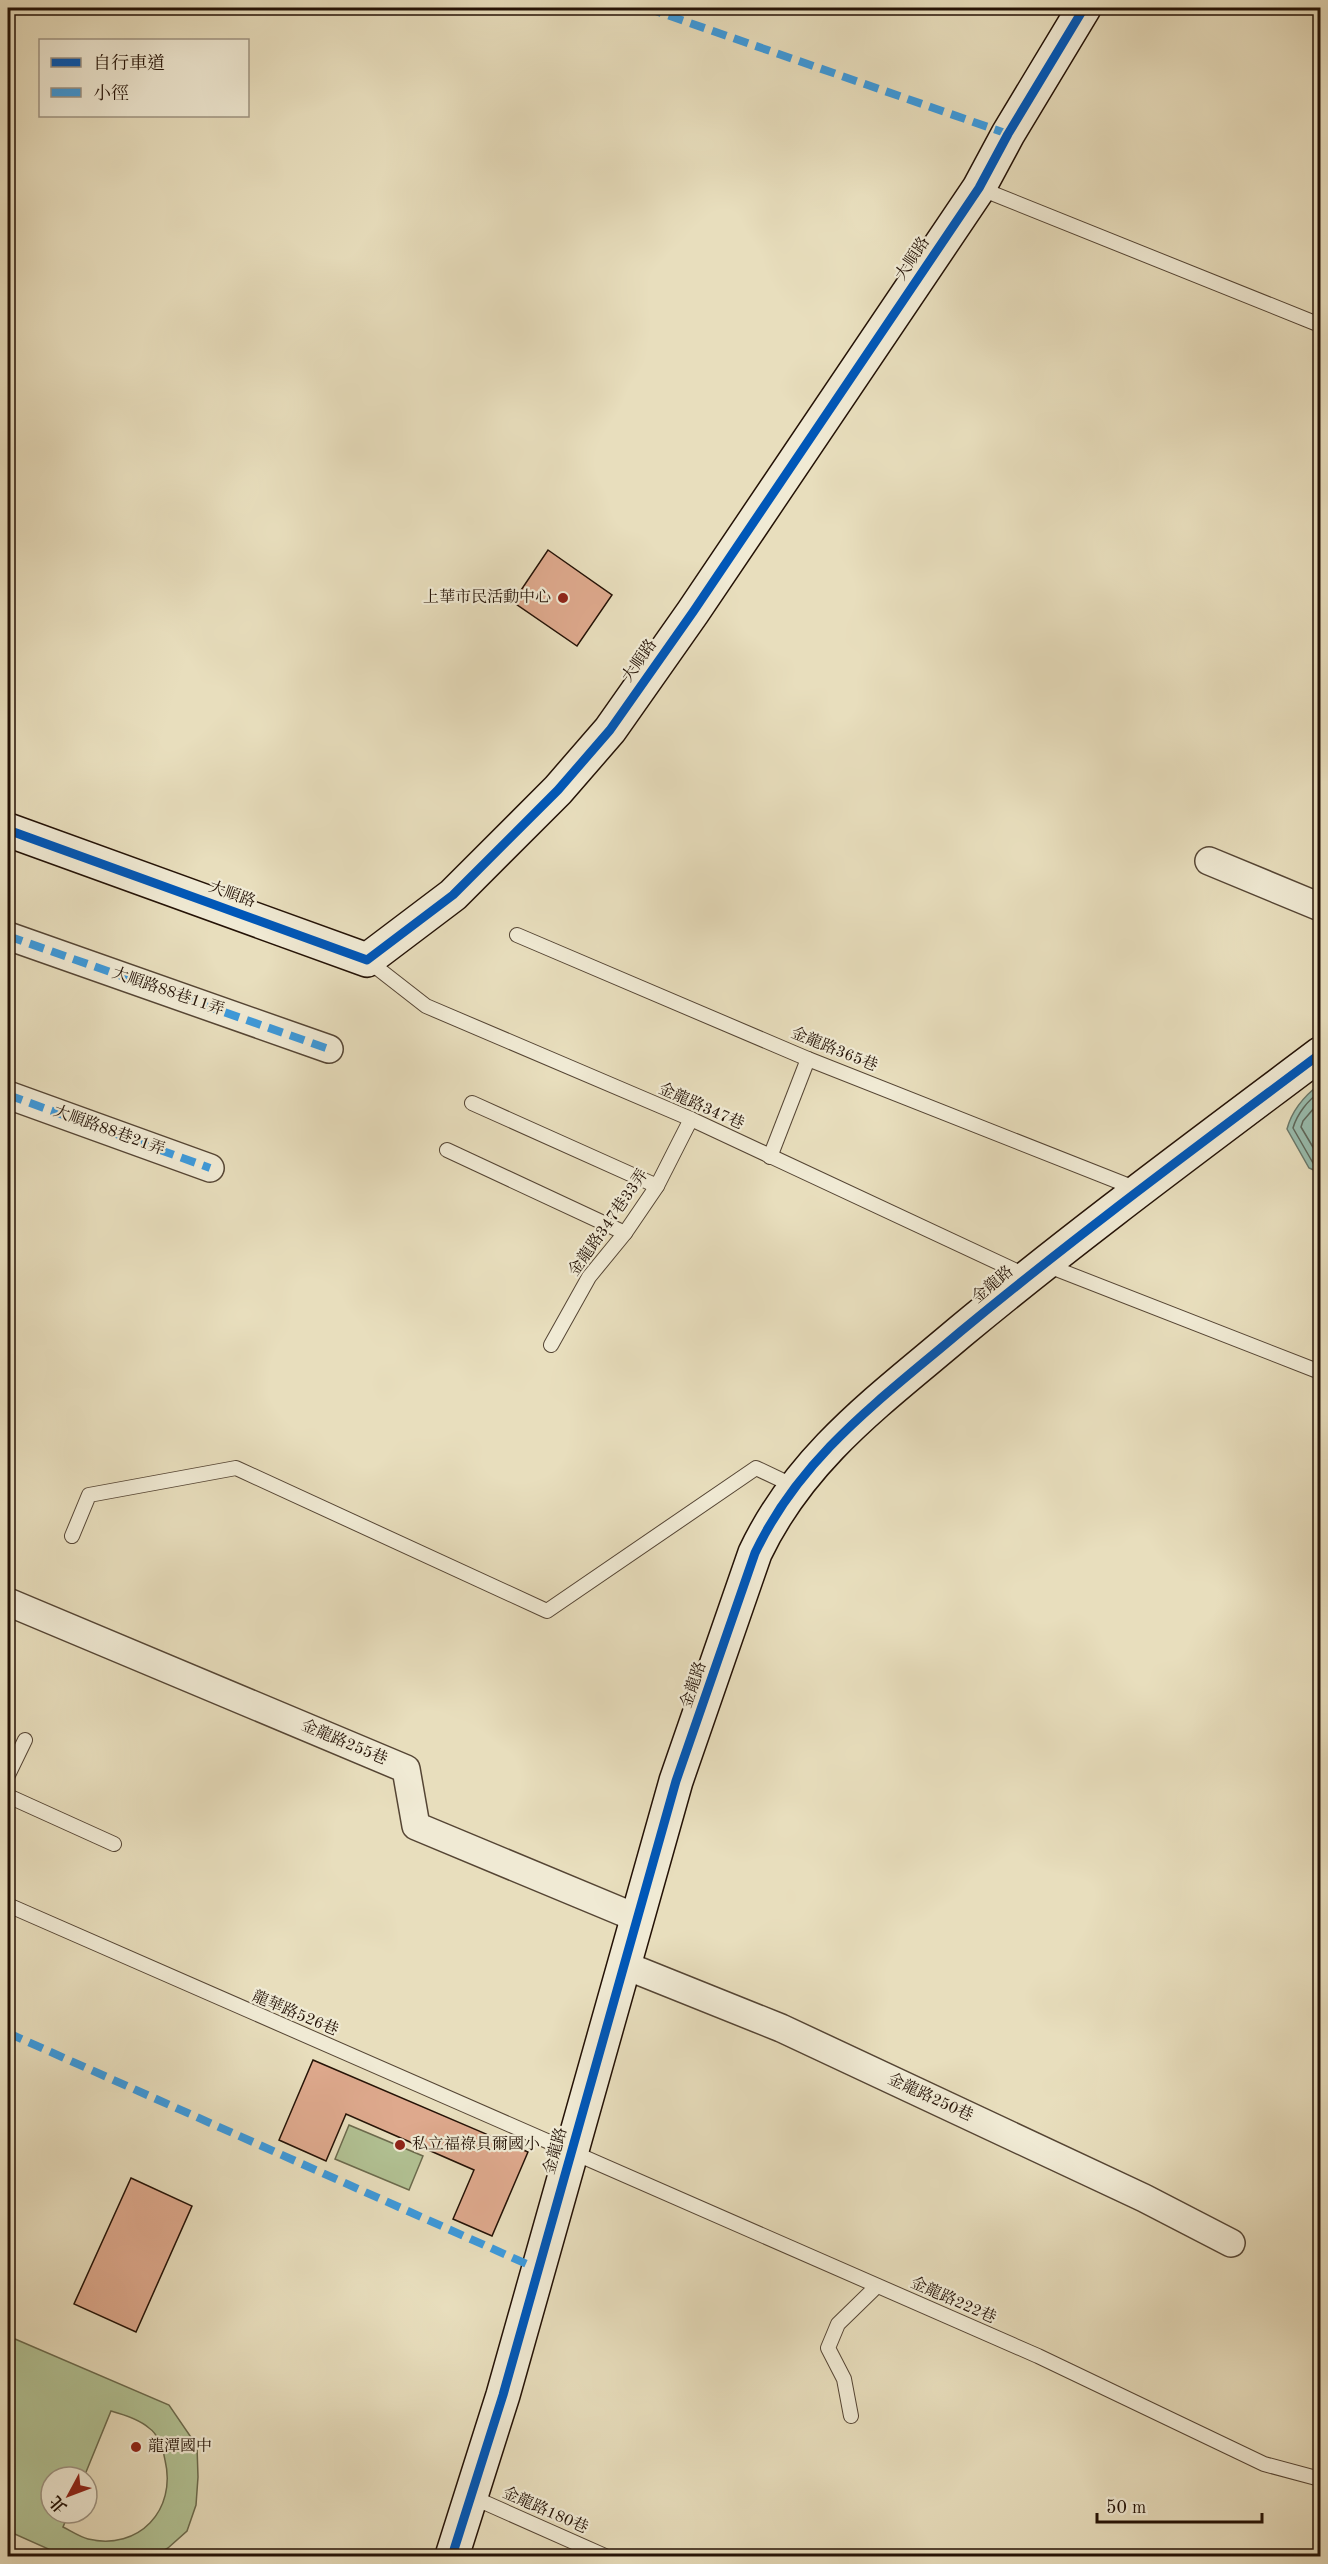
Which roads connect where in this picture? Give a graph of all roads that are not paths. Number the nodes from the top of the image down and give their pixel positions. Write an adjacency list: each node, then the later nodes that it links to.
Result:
1 (1084, 8): 2 (street, 大順路)
2 (979, 188): 3 (lane); 9 (street, 大順路)
3 (1320, 325)
4 (8, 830): 9 (street, 大順路)
5 (1209, 861): 6 (street)
6 (1320, 907)
7 (517, 934): 12 (lane, 金龍路365巷)
8 (8, 936): 10 (street, 大順路88巷11弄)
9 (367, 960): 15 (lane, 金龍路347巷)
10 (329, 1048)
11 (1320, 1054): 20 (street, 金龍路)
12 (808, 1059): 17 (lane); 20 (lane, 金龍路365巷)
13 (8, 1095): 18 (street, 大順路88巷21弄)
14 (472, 1103): 19 (lane)
15 (691, 1119): 17 (lane, 金龍路347巷); 19 (lane, 金龍路347巷33弄)
16 (447, 1150): 21 (lane)
17 (770, 1157): 22 (lane, 金龍路347巷)
18 (210, 1168)
19 (657, 1186): 21 (lane, 金龍路347巷33弄)
20 (1140, 1190): 22 (street, 金龍路)
21 (625, 1233): 23 (lane, 金龍路347巷33弄)
22 (1035, 1270): 24 (lane, 金龍路347巷); 25 (street, 金龍路)
23 (551, 1345)
24 (1320, 1372)
25 (794, 1486): 26 (lane); 33 (street, 金龍路)
26 (72, 1536)
27 (8, 1602): 33 (street, 金龍路255巷)
28 (25, 1740): 29 (lane)
29 (8, 1775)
30 (8, 1796): 31 (lane)
31 (114, 1844)
32 (8, 1905): 35 (lane, 龍華路526巷)
33 (637, 1918): 34 (street, 金龍路)
34 (624, 1965): 35 (street, 金龍路); 36 (street, 金龍路250巷)
35 (571, 2151): 37 (lane, 金龍路222巷); 40 (street, 金龍路)
36 (1231, 2243)
37 (877, 2286): 38 (lane); 39 (lane, 金龍路222巷)
38 (851, 2416)
39 (1320, 2479)
40 (471, 2496): 41 (street, 金龍路); 42 (lane, 金龍路180巷)
41 (452, 2556)
42 (606, 2556)

